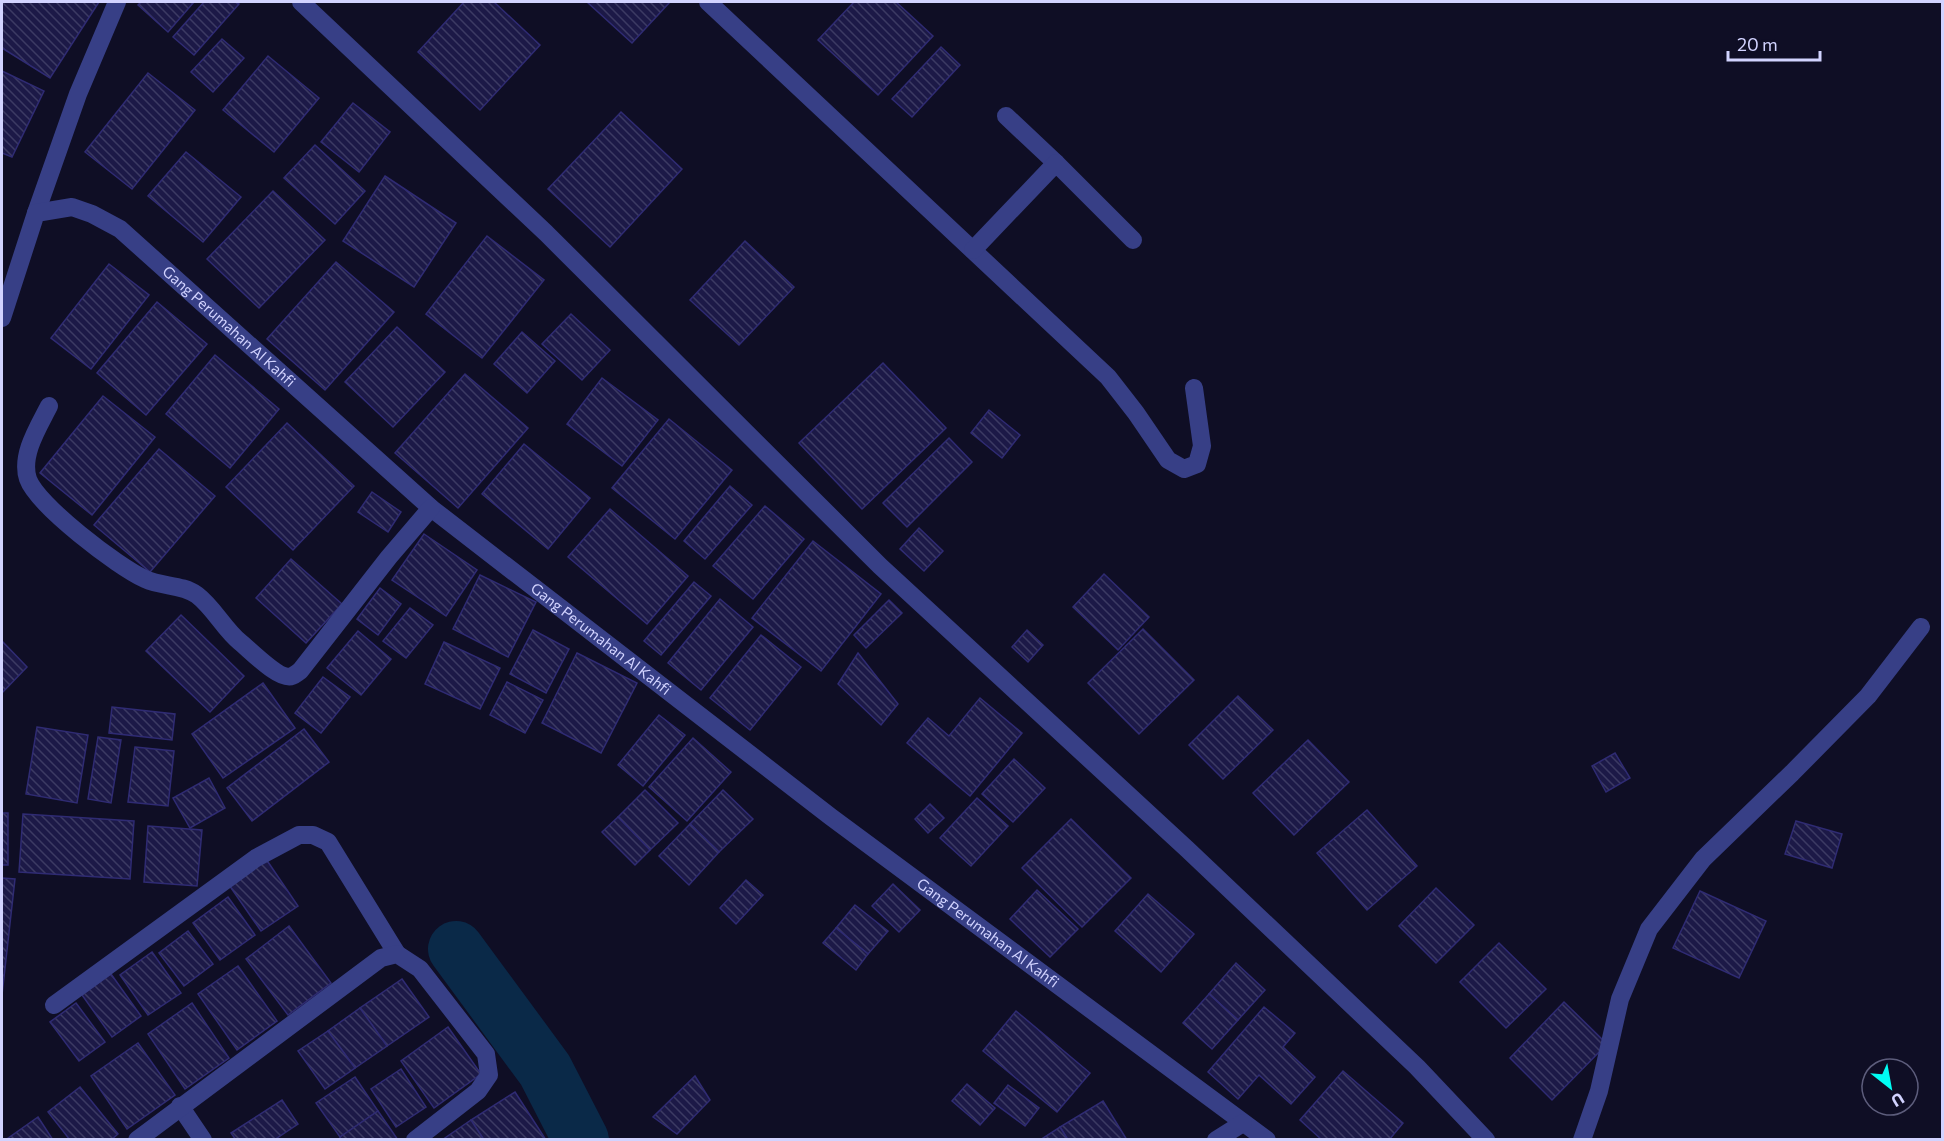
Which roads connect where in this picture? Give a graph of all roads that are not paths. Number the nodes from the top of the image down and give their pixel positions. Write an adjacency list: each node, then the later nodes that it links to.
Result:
1 (117, 2): 6 (street)
2 (301, 2): 23 (street)
3 (708, 2): 8 (street)
4 (1006, 116): 5 (street)
5 (1056, 163): 7 (street); 8 (street)
6 (36, 213): 9 (street); 12 (street, Gang Perumahan Al Kahfi)
7 (1133, 240)
8 (973, 250): 10 (street)
9 (2, 318)
10 (1194, 388)
11 (49, 406): 12 (street)
12 (431, 508): 17 (street, Gang Perumahan Al Kahfi)
13 (1921, 627): 24 (street)
14 (397, 954): 15 (street); 16 (street); 20 (street)
15 (54, 1005)
16 (180, 1106): 18 (street); 19 (street)
17 (1243, 1123): 21 (street); 22 (street, Gang Perumahan Al Kahfi)
18 (137, 1140)
19 (203, 1140)
20 (415, 1140)
21 (1216, 1140)
22 (1268, 1140)
23 (1486, 1140)
24 (1582, 1140)

